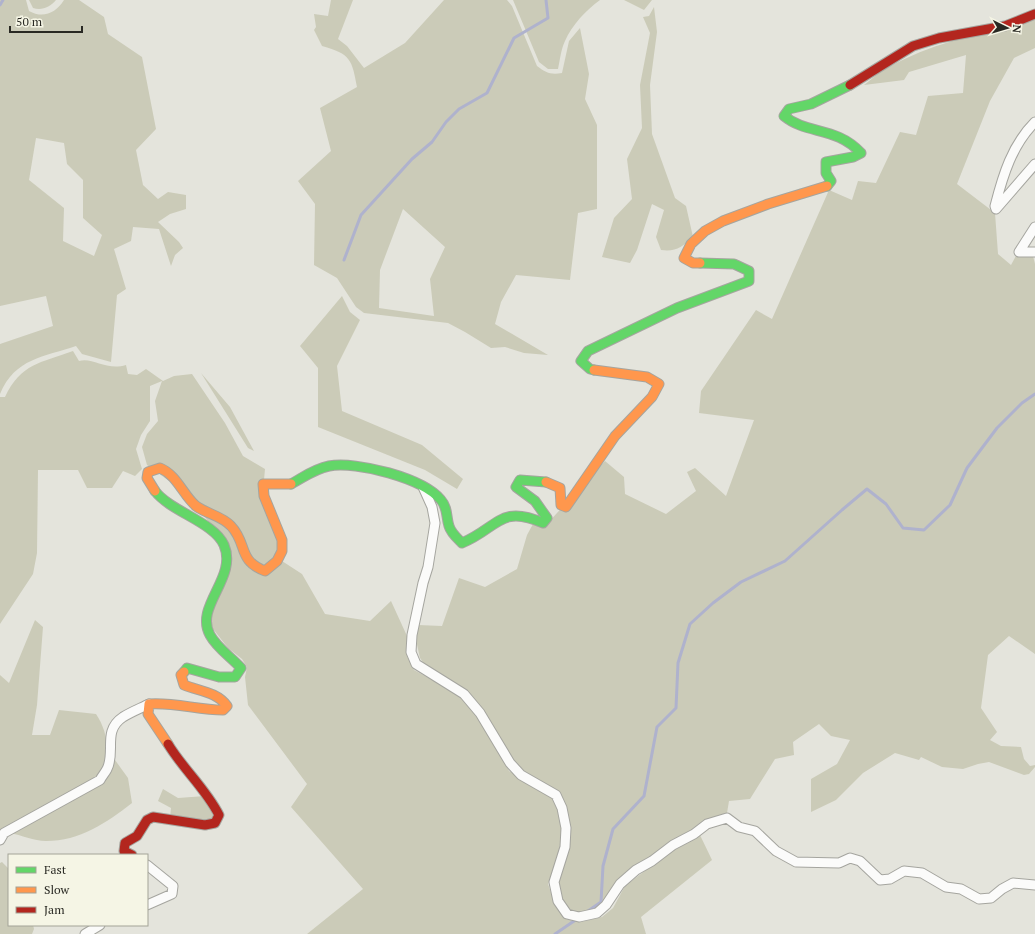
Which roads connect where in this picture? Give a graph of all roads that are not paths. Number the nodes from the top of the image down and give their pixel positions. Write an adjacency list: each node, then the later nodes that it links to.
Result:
1 (1035, 14): 6 (street)
2 (1035, 122): 3 (street)
3 (1035, 164)
4 (1035, 227): 5 (street)
5 (1035, 252)
6 (423, 487): 7 (street); 11 (street)
7 (149, 704): 8 (street); 9 (street)
8 (0, 840)
9 (129, 854)
10 (148, 866): 12 (street)
11 (1035, 885)
12 (148, 905)
13 (98, 926): 14 (street)
14 (85, 934)

